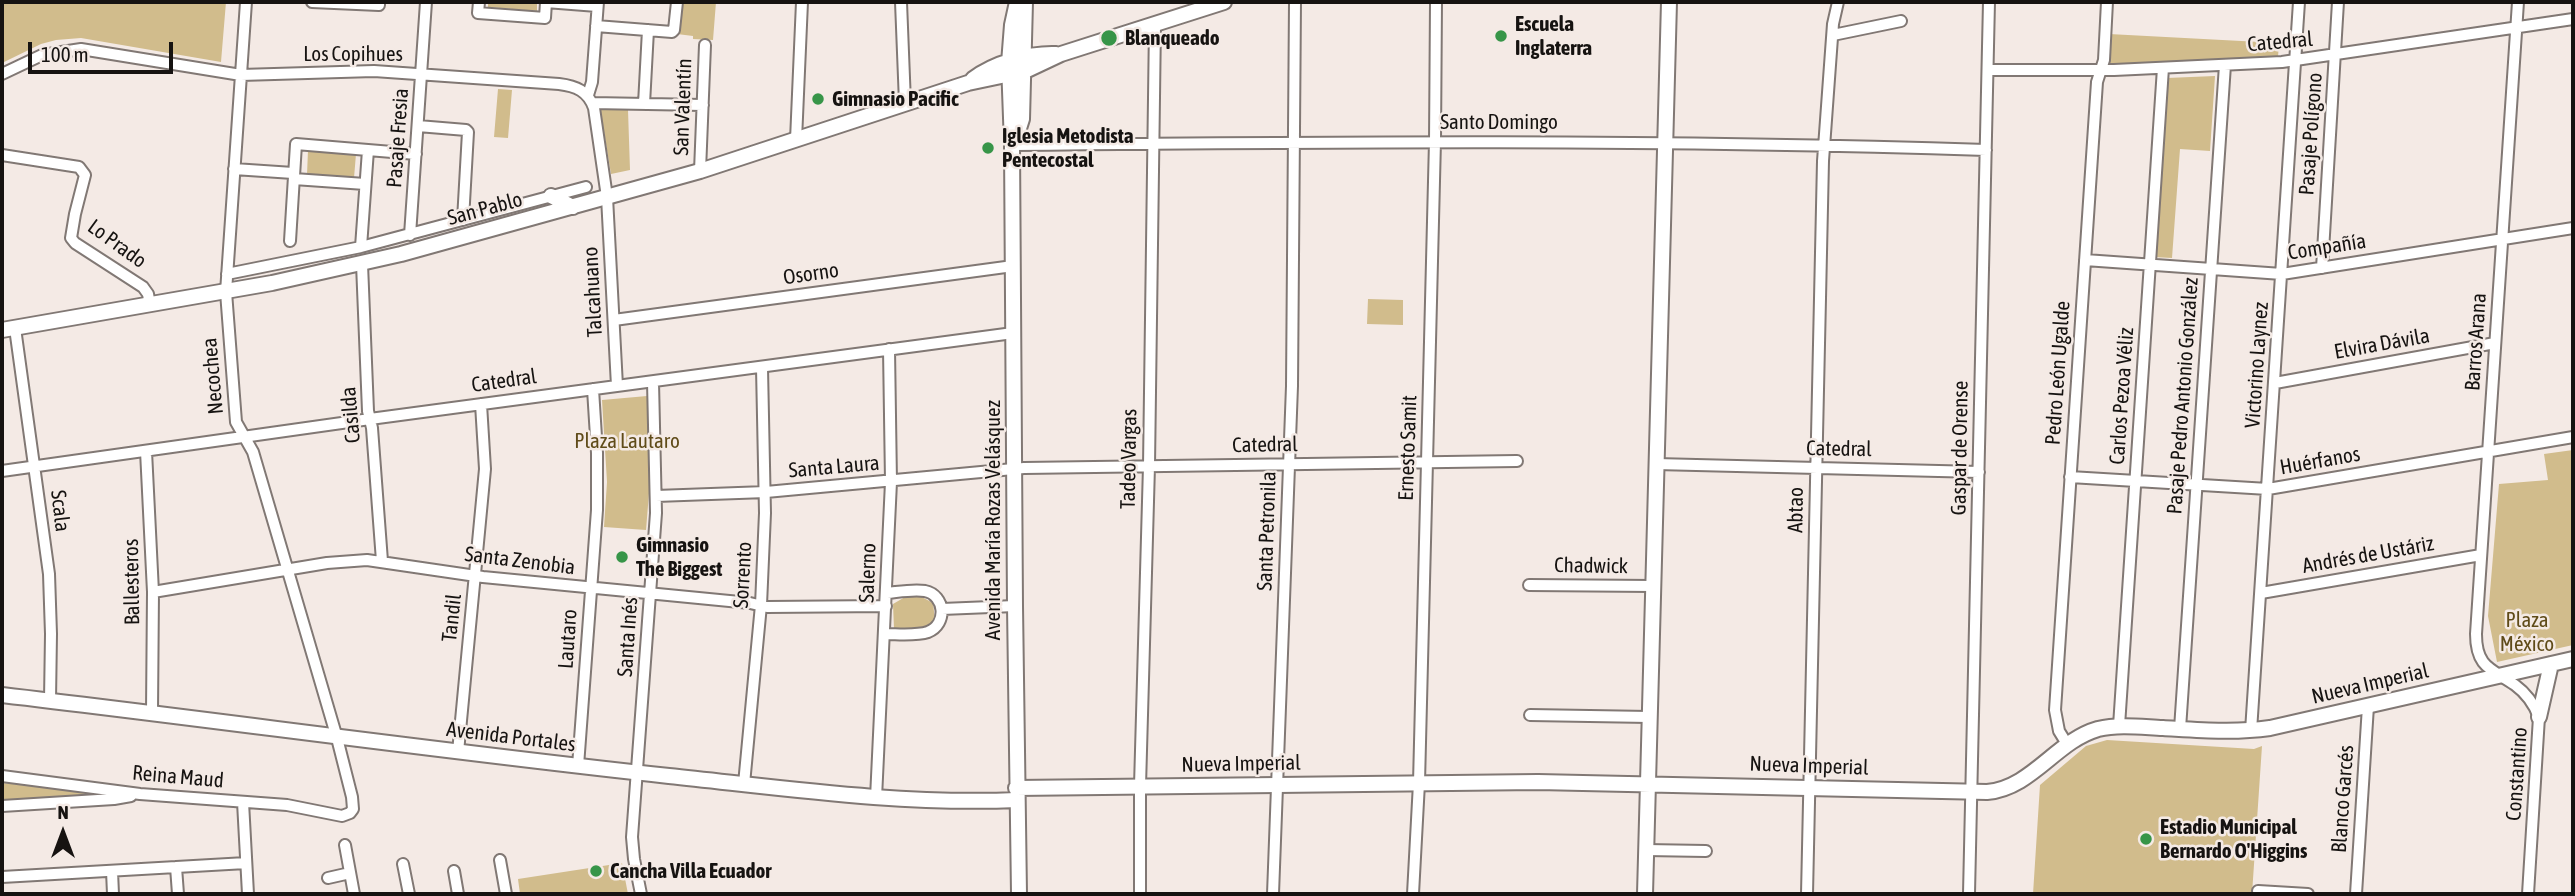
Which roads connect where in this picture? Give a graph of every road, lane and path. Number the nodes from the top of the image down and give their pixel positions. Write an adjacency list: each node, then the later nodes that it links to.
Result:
1 (246, 2): 41 (street, Necochea)
2 (312, 2): 3 (street)
3 (379, 2)
4 (426, 2): 39 (street, Pasaje Fresia)
5 (479, 2): 6 (street)
6 (546, 2): 22 (street)
7 (677, 2): 28 (street)
8 (802, 2): 47 (street)
9 (901, 2): 43 (street)
10 (1017, 2): 36 (main road, Avenida María Rozas Velásquez)
11 (1025, 2): 33 (main road, Avenida María Rozas Velásquez)
12 (1224, 2): 25 (main road, San Pablo)
13 (1295, 2): 50 (street, Santa Petronila)
14 (1436, 2): 48 (street, Ernesto Samit)
15 (1669, 2): 49 (main road)
16 (1838, 2): 29 (street, Abtao)
17 (1989, 2): 37 (street, Gaspar de Orense)
18 (2107, 2): 38 (street, Pedro León Ugalde)
19 (2299, 2): 32 (street, Victorino Laynez)
20 (2338, 2): 31 (street, Pasaje Polígono)
21 (2518, 2): 27 (street, Barros Arana)
22 (598, 4): 26 (street, Talcahuano)
23 (2573, 19): 27 (street, Catedral)
24 (1901, 21): 29 (street)
25 (1154, 24): 33 (main road, San Pablo); 51 (street, Tadeo Vargas)
26 (596, 26): 28 (street); 42 (street, Talcahuano)
27 (2517, 27): 31 (street, Catedral); 69 (street, Barros Arana)
28 (649, 30): 44 (street)
29 (1833, 36): 53 (street, Abtao)
30 (705, 45): 45 (street, San Valentín)
31 (2335, 55): 32 (street, Catedral); 76 (street, Pasaje Polígono)
32 (2295, 61): 34 (street, Catedral); 79 (street, Victorino Laynez)
33 (1025, 65): 36 (main road, San Pablo); 52 (main road, Avenida María Rozas Velásquez)
34 (2225, 65): 35 (street, Catedral); 77 (street, Pasaje Pedro Antonio González)
35 (2163, 68): 38 (street, Catedral); 74 (street, Carlos Pezoa Véliz)
36 (1009, 69): 43 (main road, San Pablo); 52 (main road, Avenida María Rozas Velásquez)
37 (1988, 69): 38 (street, Catedral); 55 (street, Gaspar de Orense)
38 (2100, 71): 72 (street, Pedro León Ugalde)
39 (422, 73): 41 (street, Los Copihues); 42 (street, Los Copihues); 46 (street, Pasaje Fresia)
40 (2, 74): 41 (street, Los Copihues)
41 (241, 75): 58 (street, Necochea)
42 (590, 99): 44 (street, Los Copihues); 64 (street, Talcahuano)
43 (905, 103): 47 (main road, San Pablo)
44 (644, 104): 45 (street, Los Copihues)
45 (703, 105): 59 (street, San Valentín)
46 (418, 126): 56 (street, Pasaje Fresia); 66 (street)
47 (796, 140): 59 (main road, San Pablo)
48 (1435, 141): 49 (street, Santo Domingo); 50 (street, Santo Domingo); 99 (street, Ernesto Samit)
49 (1664, 142): 53 (street, Santo Domingo); 101 (main road)
50 (1294, 143): 51 (street, Santo Domingo); 100 (street, Santa Petronila)
51 (1154, 144): 52 (street, Santo Domingo); 103 (street, Tadeo Vargas)
52 (1012, 145): 75 (main road, Avenida María Rozas Velásquez)
53 (1825, 147): 55 (street, Santo Domingo); 104 (street, Abtao)
54 (368, 150): 56 (street); 60 (street); 61 (street)
55 (1986, 150): 107 (street, Gaspar de Orense)
56 (416, 154): 68 (street, Pasaje Fresia)
57 (2, 155): 81 (street, Lo Prado)
58 (234, 169): 60 (street); 78 (street, Necochea)
59 (700, 171): 64 (main road, San Pablo)
60 (294, 176): 61 (street); 70 (street)
61 (365, 184): 71 (street)
62 (586, 187): 63 (street, San Pablo)
63 (551, 197): 65 (main road); 66 (street, San Pablo)
64 (607, 197): 65 (main road, San Pablo); 82 (street, Talcahuano)
65 (573, 207): 73 (main road, San Pablo)
66 (463, 220): 68 (street, San Pablo)
67 (2573, 228): 69 (street, Compañía)
68 (410, 235): 71 (street, San Pablo)
69 (2502, 239): 76 (street, Compañía); 85 (street, Barros Arana)
70 (289, 241)
71 (361, 247): 78 (street, San Pablo)
72 (2085, 260): 74 (street, Compañía); 108 (street, Pedro León Ugalde)
73 (362, 264): 80 (main road, San Pablo); 93 (street, Casilda)
74 (2150, 265): 77 (street, Compañía); 109 (street, Carlos Pezoa Véliz)
75 (1013, 266): 82 (street, Osorno); 84 (main road, Avenida María Rozas Velásquez)
76 (2322, 268): 79 (street, Compañía)
77 (2211, 269): 79 (street, Compañía); 111 (street, Pasaje Pedro Antonio González)
78 (227, 274): 80 (street, Necochea)
79 (2282, 274): 89 (street, Victorino Laynez)
80 (226, 292): 81 (main road, San Pablo); 94 (street, Necochea)
81 (150, 305): 83 (main road, San Pablo)
82 (614, 320): 90 (street, Talcahuano)
83 (9, 329): 102 (street, Scala)
84 (1013, 333): 86 (street, Catedral); 105 (main road, Avenida María Rozas Velásquez)
85 (2495, 343): 89 (street, Elvira Dávila); 96 (street, Barros Arana)
86 (889, 349): 87 (street, Catedral); 110 (street, Salerno)
87 (762, 368): 88 (street, Catedral); 113 (street, Sorrento)
88 (653, 382): 90 (street, Catedral); 114 (street, Santa Inés)
89 (2275, 383): 112 (street, Victorino Laynez)
90 (617, 386): 91 (street, Catedral)
91 (593, 389): 92 (street, Catedral); 121 (street, Lautaro)
92 (481, 404): 93 (street, Catedral); 118 (street, Tandil)
93 (370, 419): 94 (street, Catedral); 116 (street, Casilda)
94 (245, 437): 97 (street, Catedral); 117 (street, Necochea)
95 (2573, 437): 96 (street, Huérfanos)
96 (2488, 450): 112 (street, Huérfanos); 115 (street, Barros Arana)
97 (146, 451): 102 (street, Catedral); 122 (street, Ballesteros)
98 (1517, 461): 99 (street, Catedral)
99 (1427, 462): 100 (street, Catedral); 150 (street, Ernesto Samit)
100 (1289, 464): 103 (street, Catedral); 153 (street, Santa Petronila)
101 (1656, 464): 104 (street, Catedral); 120 (main road)
102 (35, 466): 106 (street, Catedral); 135 (street, Scala)
103 (1149, 466): 105 (street, Catedral); 154 (street, Tadeo Vargas)
104 (1816, 468): 107 (street, Catedral); 155 (street, Abtao)
105 (1013, 469): 110 (street, Santa Laura); 128 (main road, Avenida María Rozas Velásquez)
106 (2, 471)
107 (1979, 472): 156 (street, Gaspar de Orense)
108 (2070, 477): 109 (street, Huérfanos); 145 (street, Pedro León Ugalde)
109 (2135, 481): 111 (street, Huérfanos); 141 (street, Carlos Pezoa Véliz)
110 (891, 482): 113 (street, Santa Laura); 123 (street, Salerno)
111 (2197, 485): 112 (street, Huérfanos); 142 (street, Pasaje Pedro Antonio González)
112 (2268, 489): 124 (street, Victorino Laynez)
113 (766, 492): 114 (street, Santa Laura); 126 (street, Sorrento)
114 (656, 496): 125 (street, Santa Inés)
115 (2481, 555): 124 (street, Andrés de Ustáriz); 133 (street, Barros Arana)
116 (382, 561): 117 (street, Santa Zenobia); 118 (street, Santa Zenobia)
117 (288, 569): 122 (street, Santa Zenobia); 144 (street, Necochea)
118 (475, 576): 121 (street, Santa Zenobia); 146 (street, Tandil)
119 (1529, 584): 120 (street, Chadwick)
120 (1653, 586): 139 (main road)
121 (591, 589): 125 (street, Santa Zenobia); 147 (street, Lautaro)
122 (153, 592): 137 (street, Ballesteros)
123 (887, 593): 127 (street, Salerno); 129 (street)
124 (2261, 593): 143 (street, Victorino Laynez)
125 (651, 594): 126 (street, Santa Zenobia); 148 (street, Santa Inés)
126 (761, 605): 127 (street, Santa Zenobia); 152 (street, Sorrento)
127 (886, 606): 130 (street, Salerno)
128 (1015, 606): 129 (street); 158 (main road, Avenida María Rozas Velásquez)
129 (942, 609): 130 (street)
130 (884, 634): 159 (street, Salerno)
131 (2573, 659): 132 (main road, Nueva Imperial)
132 (2551, 664): 133 (main road, Nueva Imperial); 140 (main road)
133 (2498, 676): 136 (main road, Nueva Imperial); 140 (street, Constantino)
134 (2, 695): 135 (main road, Avenida Portales)
135 (50, 701): 137 (main road, Avenida Portales)
136 (2368, 706): 143 (main road, Nueva Imperial); 192 (street, Blanco Garcés)
137 (152, 712): 144 (main road, Avenida Portales)
138 (1530, 715): 139 (street)
139 (1649, 717): 151 (main road)
140 (2539, 717): 193 (street, Constantino)
141 (2119, 726): 142 (main road, Nueva Imperial); 145 (main road, Nueva Imperial)
142 (2180, 729): 143 (main road, Nueva Imperial)
143 (2251, 731)
144 (337, 738): 146 (main road, Avenida Portales); 162 (street, Necochea)
145 (2067, 744): 156 (main road, Nueva Imperial)
146 (458, 752): 147 (main road, Avenida Portales)
147 (578, 766): 148 (main road, Avenida Portales)
148 (637, 772): 152 (main road, Avenida Portales); 183 (street, Santa Inés)
149 (2, 776): 157 (street, Reina Maud)
150 (1419, 783): 151 (main road, Nueva Imperial); 153 (main road, Nueva Imperial); 187 (street, Ernesto Samit)
151 (1648, 783): 155 (main road, Nueva Imperial); 164 (main road)
152 (744, 784): 159 (main road, Avenida Portales)
153 (1277, 784): 154 (main road, Nueva Imperial); 186 (street, Santa Petronila)
154 (1140, 786): 158 (main road, Nueva Imperial); 185 (street, Tadeo Vargas)
155 (1809, 787): 156 (main road, Nueva Imperial); 189 (street, Abtao)
156 (1971, 792): 190 (street, Gaspar de Orense)
157 (140, 794): 160 (street, Reina Maud); 161 (street)
158 (1017, 794): 159 (main road, Avenida Portales); 184 (main road, Avenida María Rozas Velásquez)
159 (876, 797)
160 (243, 802): 162 (street, Reina Maud); 167 (street)
161 (2, 806)
162 (350, 813)
163 (345, 845): 172 (street)
164 (1646, 849): 165 (street); 188 (main road)
165 (1706, 851)
166 (500, 860): 182 (street)
167 (246, 863): 169 (street); 178 (street)
168 (403, 864): 180 (street)
169 (176, 867): 170 (street); 177 (street)
170 (112, 871): 173 (street); 176 (street)
171 (454, 871): 181 (street)
172 (350, 873): 174 (street); 179 (street)
173 (2, 877)
174 (328, 878)
175 (2258, 891): 191 (street)
176 (113, 894)
177 (178, 894)
178 (248, 894)
179 (354, 894)
180 (409, 894)
181 (458, 894)
182 (506, 894)
183 (641, 894)
184 (1019, 894)
185 (1140, 894)
186 (1273, 894)
187 (1413, 894)
188 (1645, 894)
189 (1807, 894)
190 (1969, 894)
191 (2308, 894)
192 (2356, 894)
193 (2528, 894)

